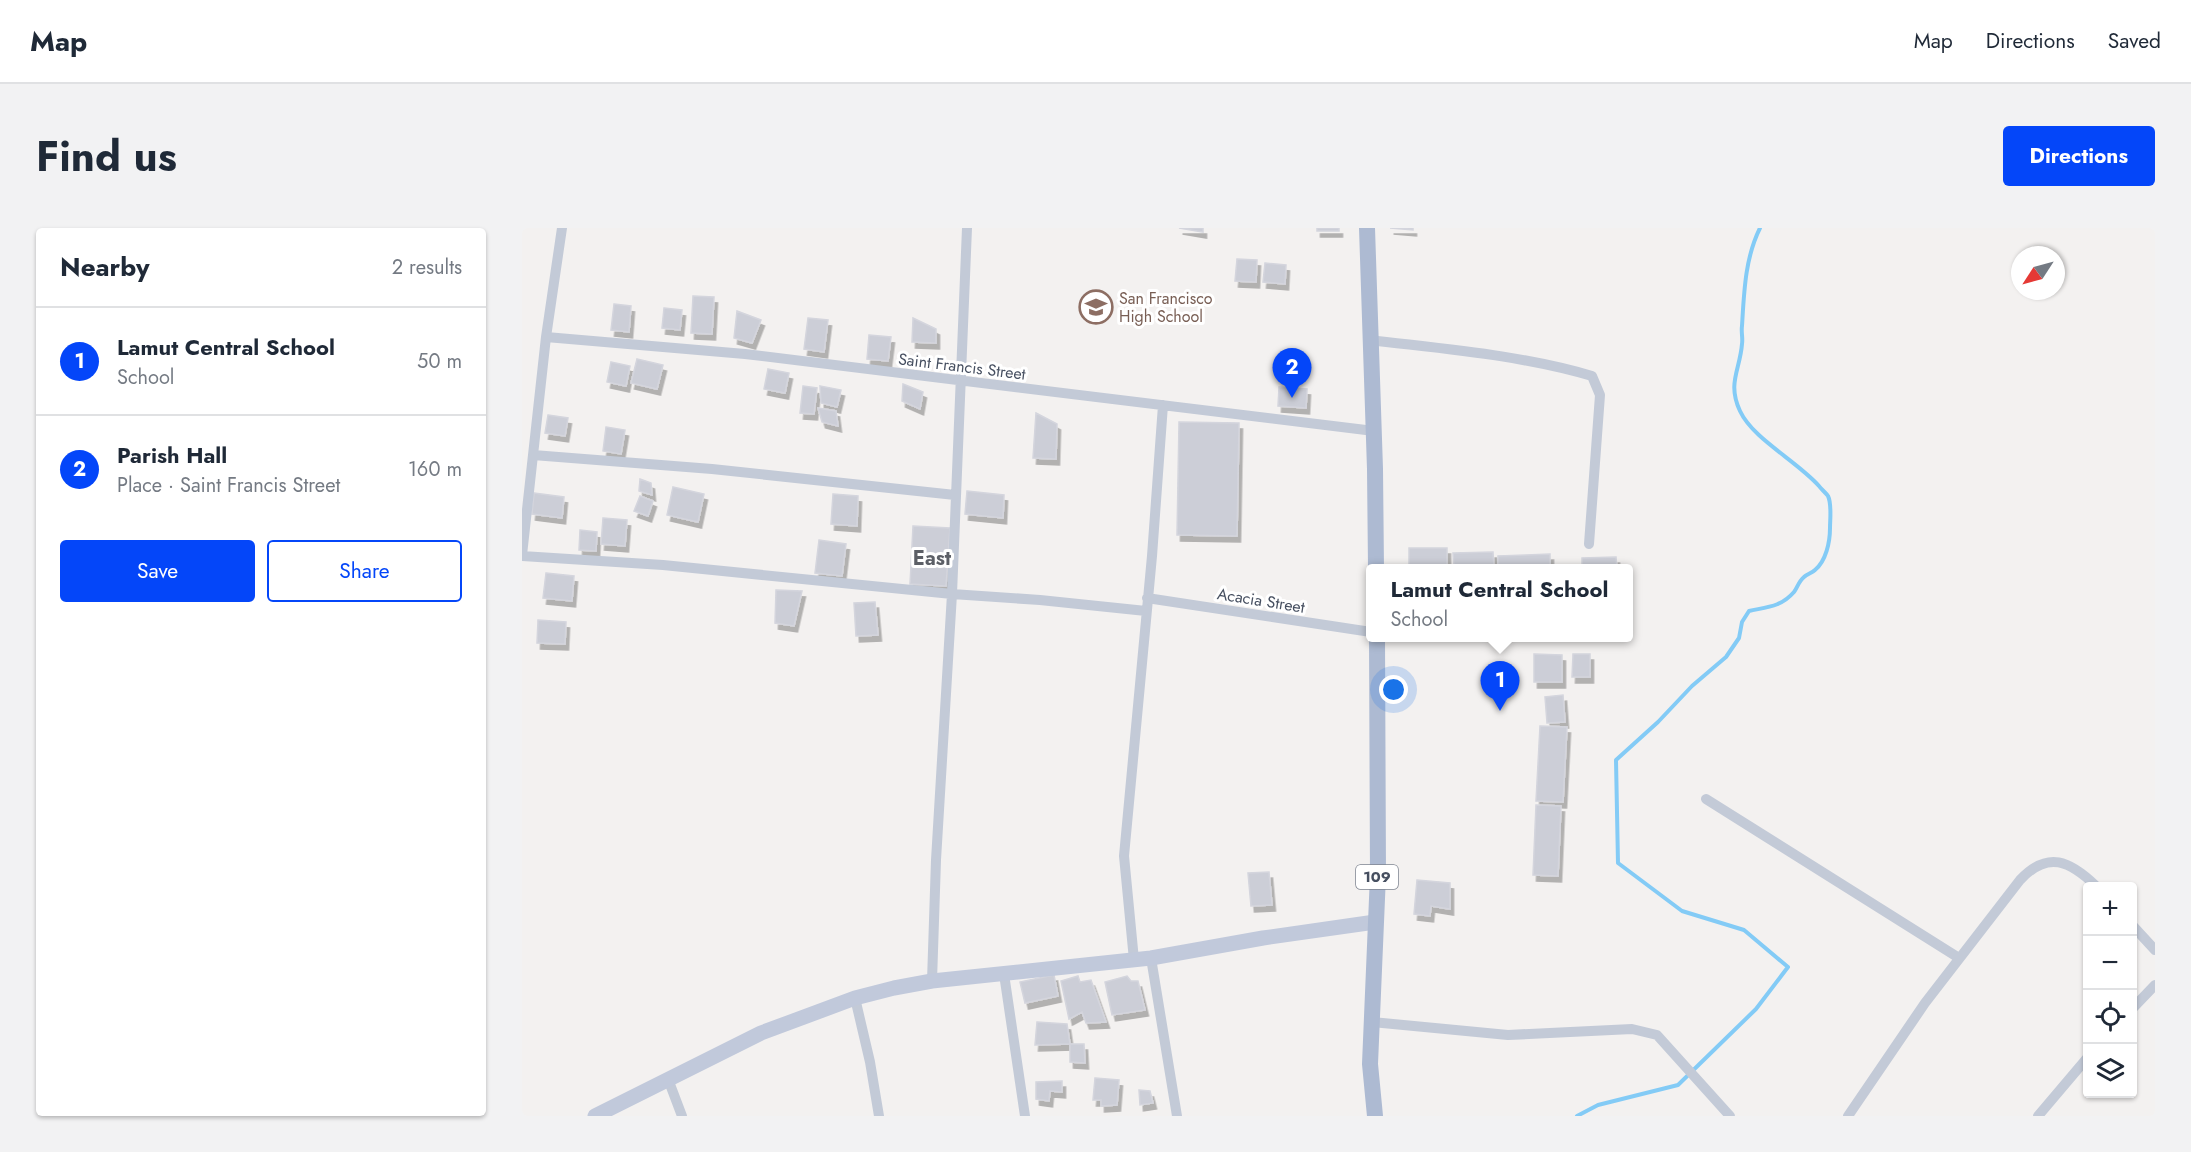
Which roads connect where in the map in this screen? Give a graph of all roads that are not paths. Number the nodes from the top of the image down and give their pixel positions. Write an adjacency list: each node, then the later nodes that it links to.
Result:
1 (562, 228): 4 (street)
2 (967, 228): 6 (street)
3 (1367, 228): 5 (main road)
4 (546, 337): 6 (street, Saint Francis Street); 9 (street)
5 (1370, 340): 8 (main road); 11 (street)
6 (962, 381): 7 (street, Saint Francis Street); 10 (street)
7 (1163, 405): 8 (street, Saint Francis Street); 15 (street)
8 (1374, 431): 13 (main road)
9 (533, 455): 10 (street); 12 (street)
10 (955, 495): 14 (street)
11 (1589, 544)
12 (522, 555): 14 (street)
13 (1376, 564)
14 (952, 594): 16 (street); 28 (street)
15 (1147, 598): 16 (street); 17 (street, Acacia Street)
16 (1146, 611): 26 (street)
17 (1366, 631)
18 (1377, 642): 21 (main road, 109)
19 (1706, 799): 25 (street)
20 (2091, 882): 25 (street)
21 (1375, 922): 24 (street); 32 (main road, 109)
22 (2137, 930): 23 (street)
23 (2155, 950)
24 (1151, 958): 26 (street); 39 (street)
25 (1959, 958): 42 (street)
26 (1134, 960): 27 (street)
27 (1004, 974): 28 (street); 38 (street)
28 (932, 981): 30 (street)
29 (2155, 985): 31 (street)
30 (855, 998): 34 (street); 37 (street)
31 (2137, 1005)
32 (1372, 1022): 40 (main road, 109); 41 (street)
33 (2083, 1063): 43 (street)
34 (668, 1079): 35 (street); 36 (street)
35 (595, 1116)
36 (682, 1116)
37 (879, 1116)
38 (1025, 1116)
39 (1177, 1116)
40 (1375, 1116)
41 (1730, 1116)
42 (1848, 1116)
43 (2038, 1116)

